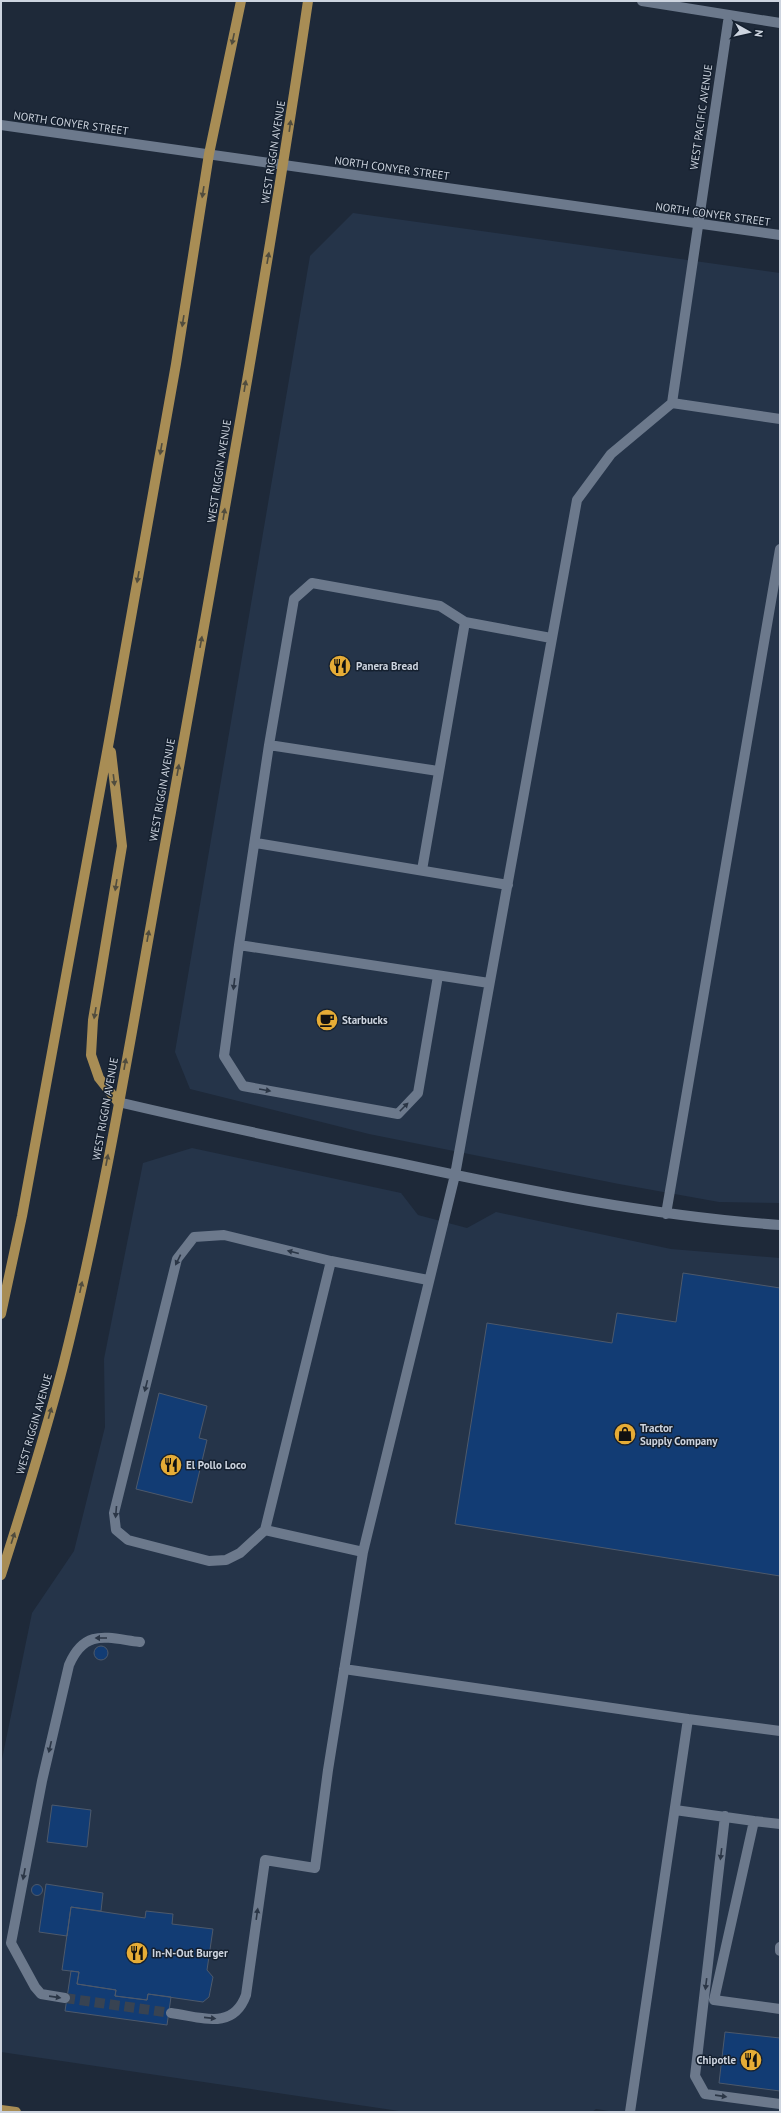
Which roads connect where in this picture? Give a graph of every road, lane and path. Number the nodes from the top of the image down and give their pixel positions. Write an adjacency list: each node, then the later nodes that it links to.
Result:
1 (241, 1): 7 (main road, one-way to 7)
2 (308, 1): 8 (main road, WEST RIGGIN AVENUE, one-way to 2)
3 (642, 1): 4 (street)
4 (729, 15): 5 (street); 9 (street, WEST PACIFIC AVENUE)
5 (780, 23)
6 (1, 125): 7 (street, NORTH CONYER STREET)
7 (209, 154): 8 (street, NORTH CONYER STREET); 16 (main road, one-way to 16)
8 (284, 164): 9 (street, NORTH CONYER STREET); 25 (main road, WEST RIGGIN AVENUE, one-way to 8)
9 (698, 224): 10 (street, NORTH CONYER STREET); 11 (street, WEST PACIFIC AVENUE)
10 (780, 236)
11 (672, 403): 12 (street); 15 (street)
12 (780, 419)
13 (780, 549): 27 (street)
14 (465, 622): 15 (street); 17 (street); 18 (street)
15 (551, 638): 21 (street)
16 (109, 742): 25 (main road, one-way to 25); 31 (main road)
17 (269, 745): 18 (street); 19 (street)
18 (438, 771): 20 (street)
19 (256, 843): 20 (street); 22 (street)
20 (422, 870): 21 (street)
21 (508, 885): 24 (street)
22 (239, 945): 23 (street); 23 (street, one-way to 23)
23 (438, 976): 24 (street)
24 (489, 983): 26 (street)
25 (118, 1102): 26 (street); 34 (main road, WEST RIGGIN AVENUE, one-way to 25)
26 (455, 1175): 27 (street); 30 (street)
27 (666, 1214): 28 (street)
28 (780, 1225)
29 (331, 1261): 30 (street); 32 (street); 32 (street, one-way to 32)
30 (428, 1280): 33 (street)
31 (1, 1314)
32 (264, 1530): 33 (street)
33 (363, 1552): 36 (street)
34 (1, 1575)
35 (140, 1642): 45 (street, one-way to 45)
36 (344, 1669): 37 (street); 47 (street, one-way to 36)
37 (688, 1719): 38 (street); 39 (street)
38 (780, 1731)
39 (675, 1810): 40 (street); 51 (street)
40 (725, 1816): 41 (street); 48 (street, one-way to 48)
41 (754, 1821): 42 (street); 46 (street)
42 (780, 1824)
43 (780, 1947): 44 (street)
44 (780, 1950)
45 (65, 1998)
46 (780, 2009)
47 (171, 2013)
48 (780, 2104)
49 (1, 2110): 50 (main road)
50 (16, 2112)
51 (630, 2112)

